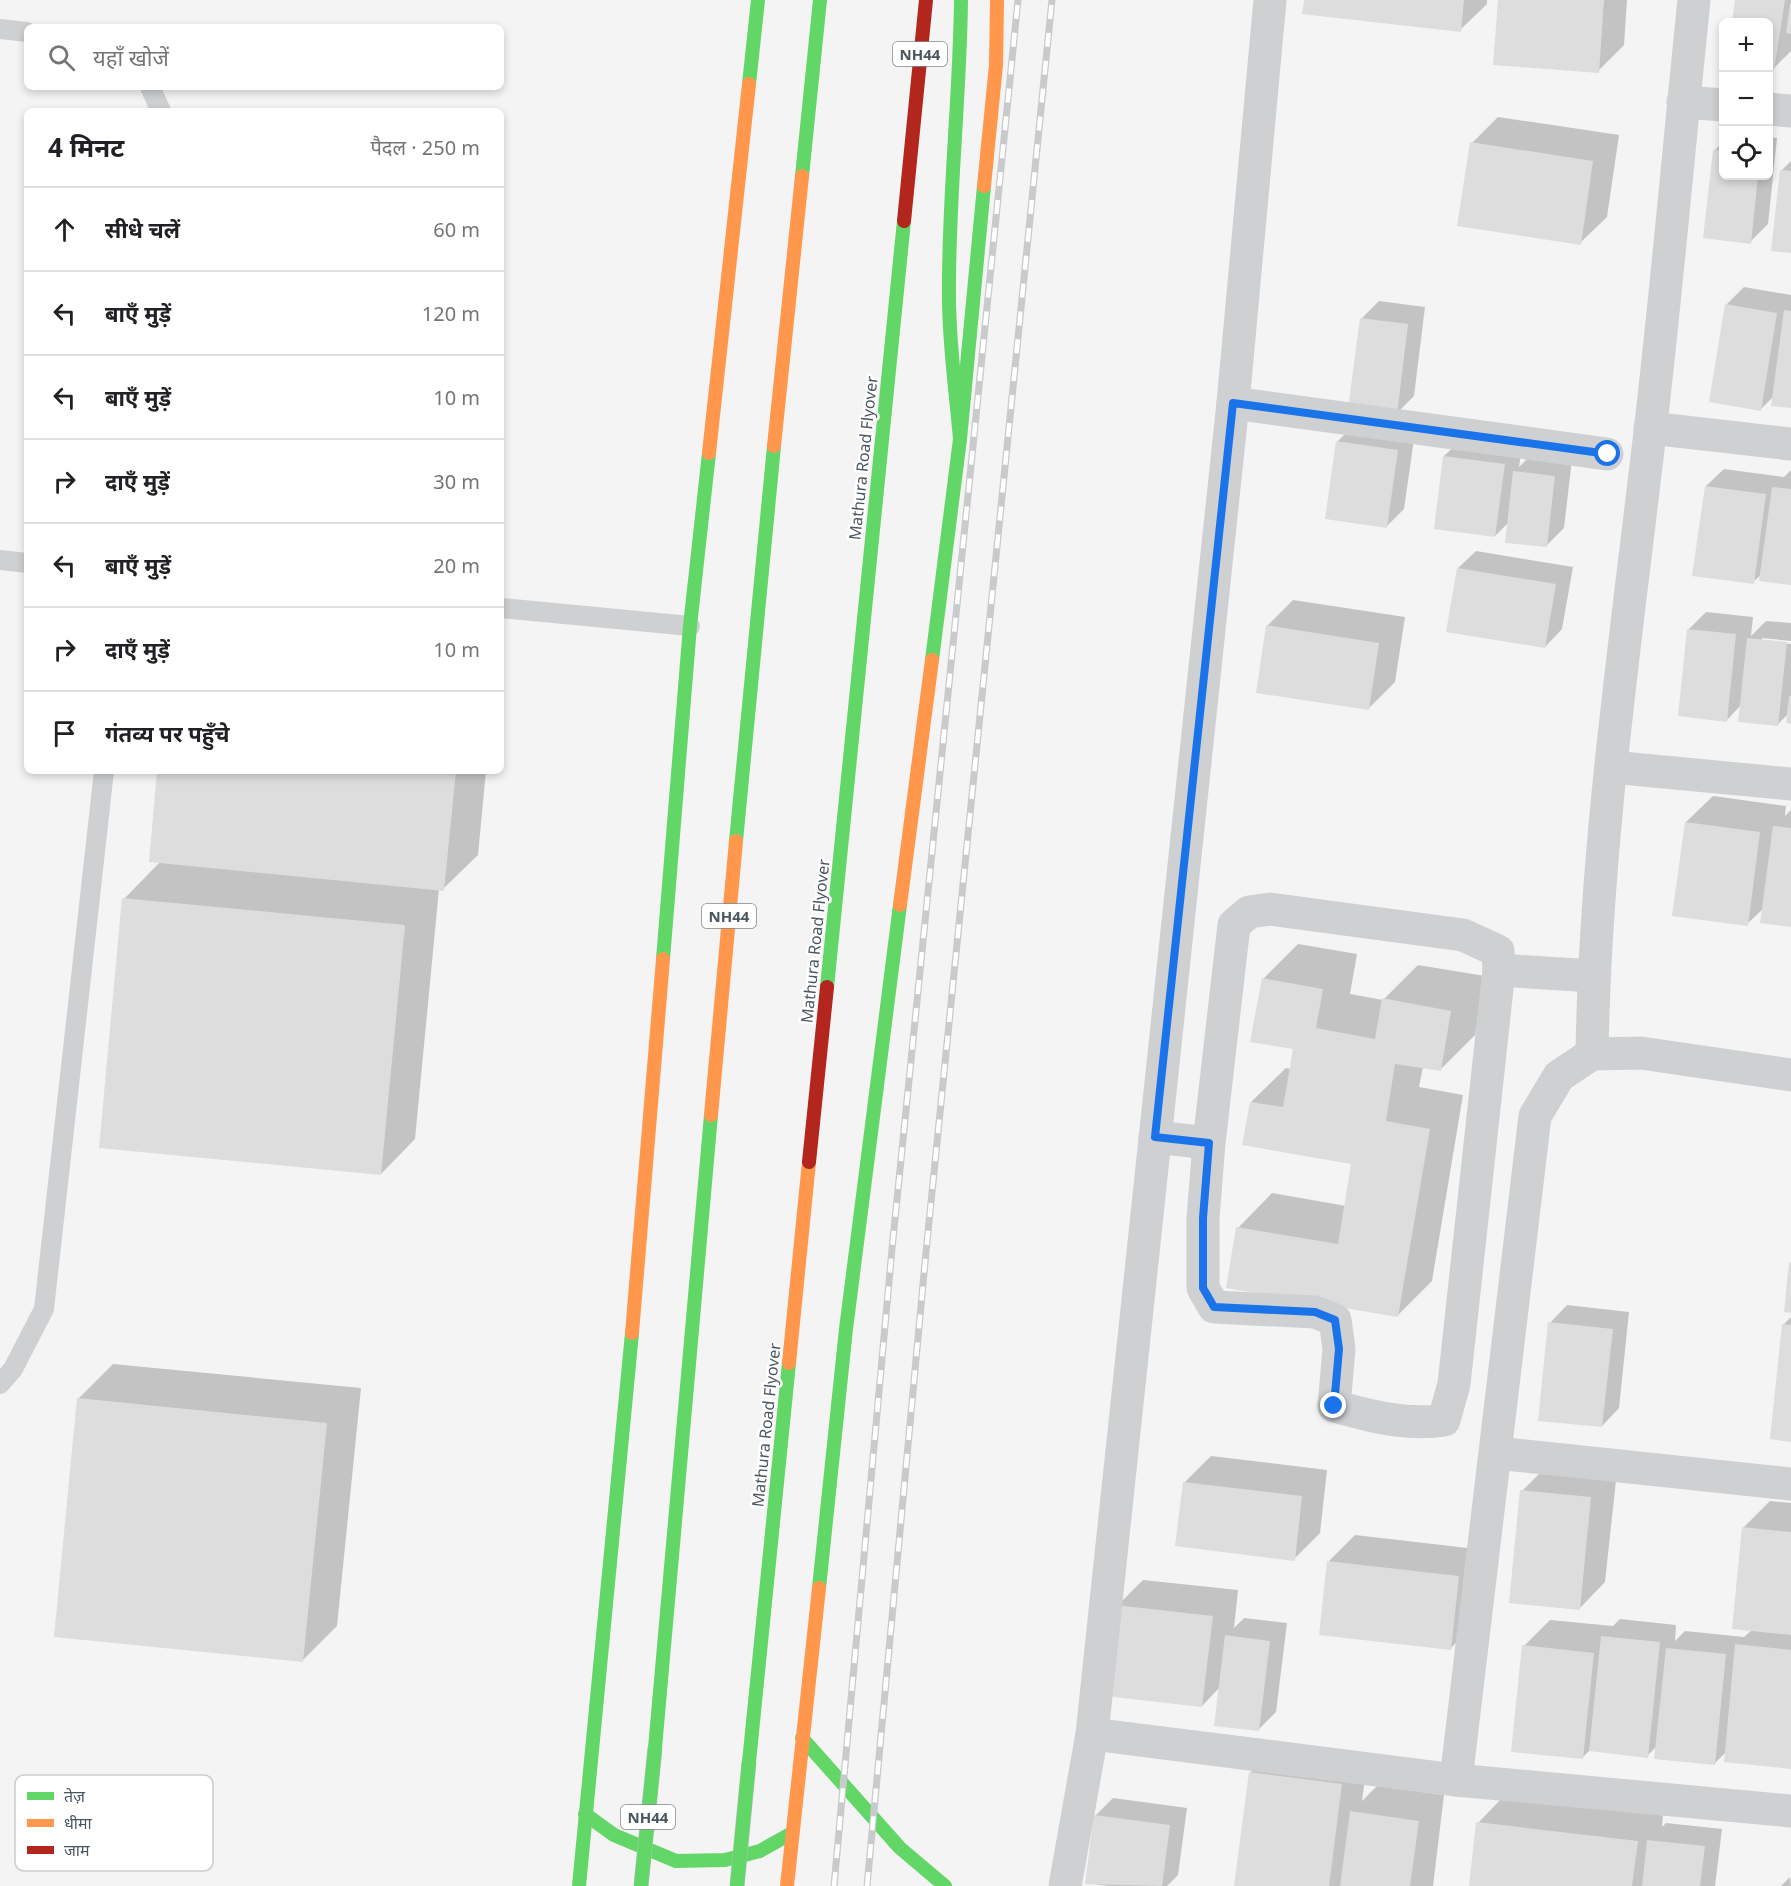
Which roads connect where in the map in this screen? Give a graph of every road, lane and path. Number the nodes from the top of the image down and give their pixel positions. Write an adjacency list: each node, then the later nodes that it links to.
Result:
1 (758, 0): 24 (main road)
2 (820, 0): 46 (main road, NH44, bridge)
3 (926, 0): 47 (main road, Mathura Road Flyover / NH44, bridge)
4 (961, 0): 18 (main road)
5 (997, 0): 18 (main road)
6 (1270, 0): 16 (street)
7 (1694, 0): 11 (street)
8 (0, 29): 9 (lane)
9 (24, 32)
10 (151, 90): 13 (lane)
11 (1683, 102): 12 (street); 17 (street)
12 (1719, 105)
13 (159, 108)
14 (1773, 109): 15 (street)
15 (1791, 111)
16 (1233, 403): 20 (street); 32 (street)
17 (1650, 428): 19 (street); 25 (street)
18 (960, 439): 38 (main road)
19 (1791, 444)
20 (1608, 454)
21 (0, 560): 22 (lane)
22 (24, 563)
23 (504, 608): 24 (lane)
24 (690, 626): 41 (main road)
25 (1611, 767): 27 (street); 29 (street)
26 (104, 774): 34 (lane)
27 (1791, 784)
28 (1499, 970): 29 (street); 33 (street); 33 (street)
29 (1593, 976): 30 (street)
30 (1592, 1054): 31 (street); 35 (street)
31 (1791, 1075)
32 (1155, 1137): 33 (street); 37 (street)
33 (1209, 1143)
34 (0, 1384)
35 (1496, 1453): 36 (street); 39 (street)
36 (1791, 1484)
37 (1092, 1734): 39 (street); 50 (street)
38 (802, 1738): 42 (main road); 49 (main road)
39 (1456, 1780): 40 (street)
40 (1791, 1811)
41 (585, 1814): 42 (main road); 43 (main road)
42 (792, 1833): 48 (main road)
43 (582, 1861): 44 (main road); 45 (main road)
44 (567, 1874)
45 (579, 1886)
46 (641, 1886)
47 (737, 1886)
48 (787, 1886)
49 (945, 1886)
50 (1065, 1886)

